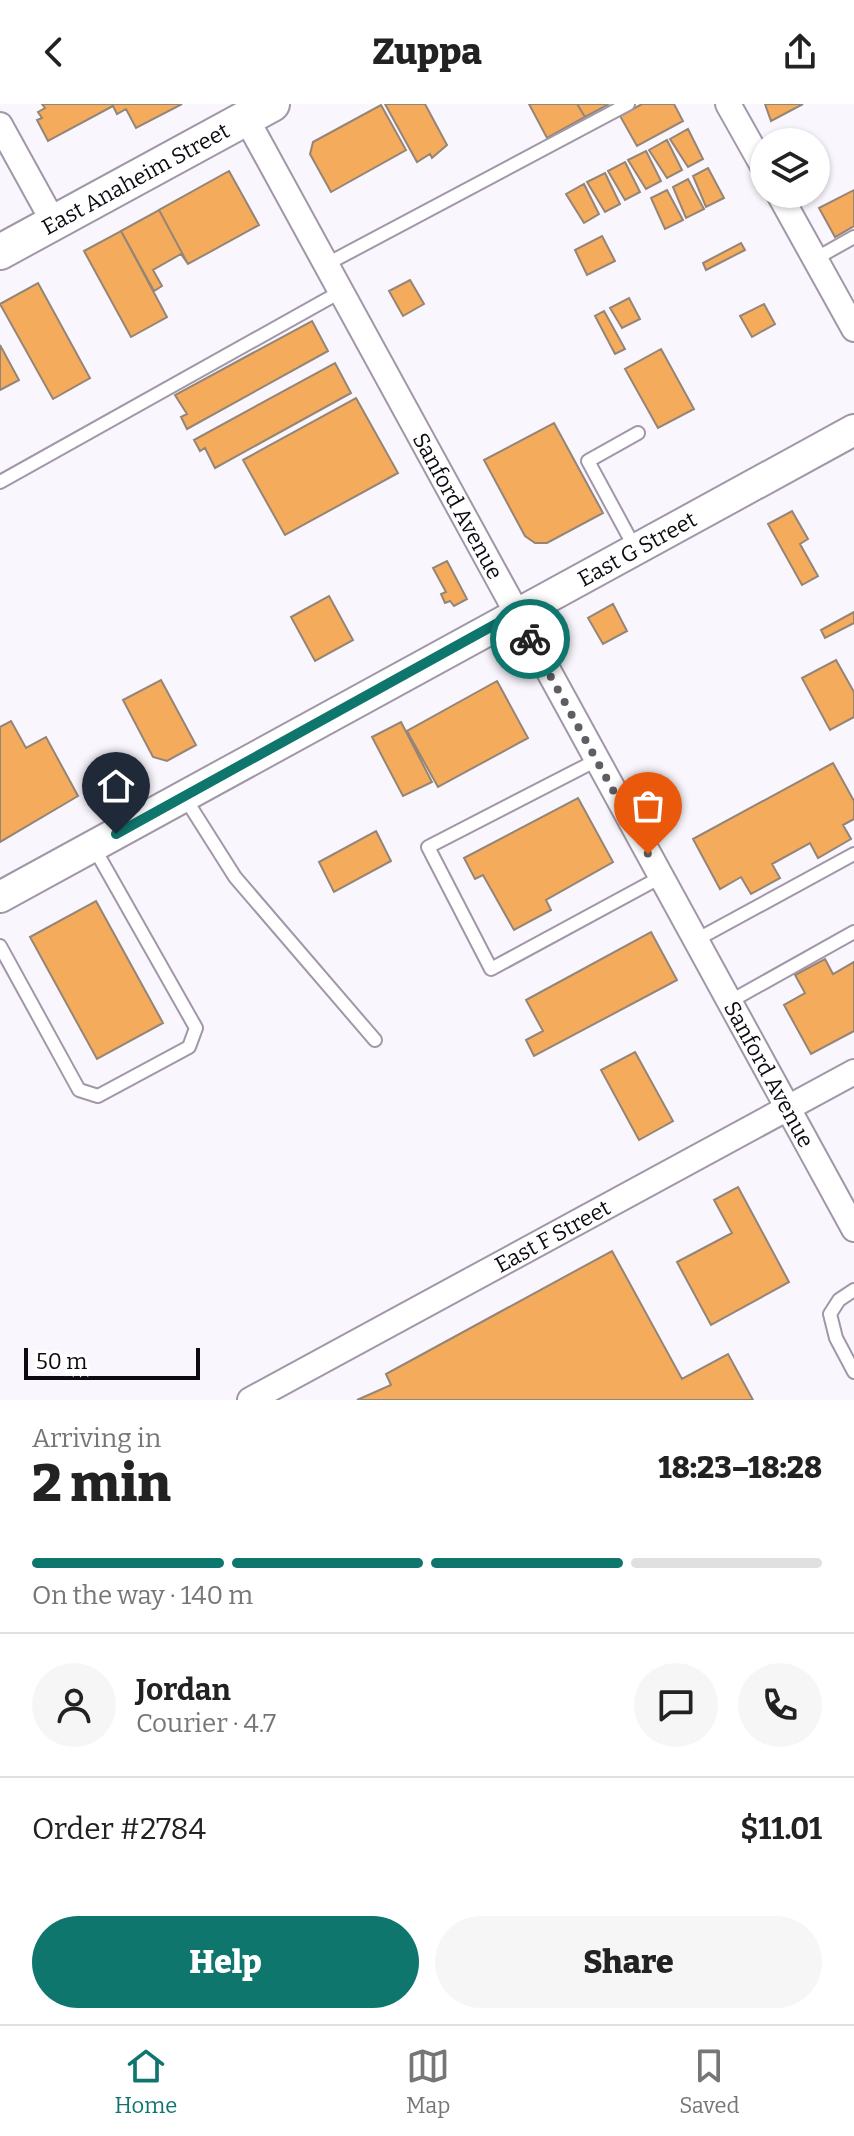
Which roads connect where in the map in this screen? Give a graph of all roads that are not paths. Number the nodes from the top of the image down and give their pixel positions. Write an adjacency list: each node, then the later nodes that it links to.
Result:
1 (628, 104): 11 (lane)
2 (728, 104): 5 (street)
3 (259, 111): 7 (main road, East Anaheim Street); 11 (street, Sanford Avenue)
4 (0, 125): 7 (street)
5 (750, 143)
6 (787, 208): 10 (street)
7 (54, 223): 9 (main road, East Anaheim Street)
8 (854, 237): 10 (lane)
9 (0, 252)
10 (815, 259): 13 (street)
11 (325, 265): 12 (street, Sanford Avenue)
12 (340, 292): 16 (lane); 18 (street, Sanford Avenue)
13 (854, 329)
14 (854, 430): 17 (street, East G Street)
15 (638, 433): 17 (lane)
16 (0, 482)
17 (635, 548): 18 (street, East G Street)
18 (516, 613): 19 (street, Sanford Avenue); 20 (street, East G Street)
19 (597, 760): 23 (street, Sanford Avenue); 23 (lane)
20 (184, 797): 21 (street, East G Street); 29 (lane)
21 (93, 846): 24 (street, East G Street); 27 (lane)
22 (854, 854): 26 (lane)
23 (661, 877): 26 (street, Sanford Avenue)
24 (0, 897)
25 (854, 932): 28 (lane)
26 (696, 940): 28 (street, Sanford Avenue)
27 (0, 946)
28 (729, 1002): 31 (street, Sanford Avenue)
29 (375, 1040)
30 (854, 1072): 31 (street, East F Street)
31 (788, 1108): 32 (street, Sanford Avenue); 35 (street, East F Street)
32 (854, 1229)
33 (854, 1290): 34 (lane)
34 (854, 1372)
35 (283, 1392): 36 (street, East F Street)
36 (250, 1400)

